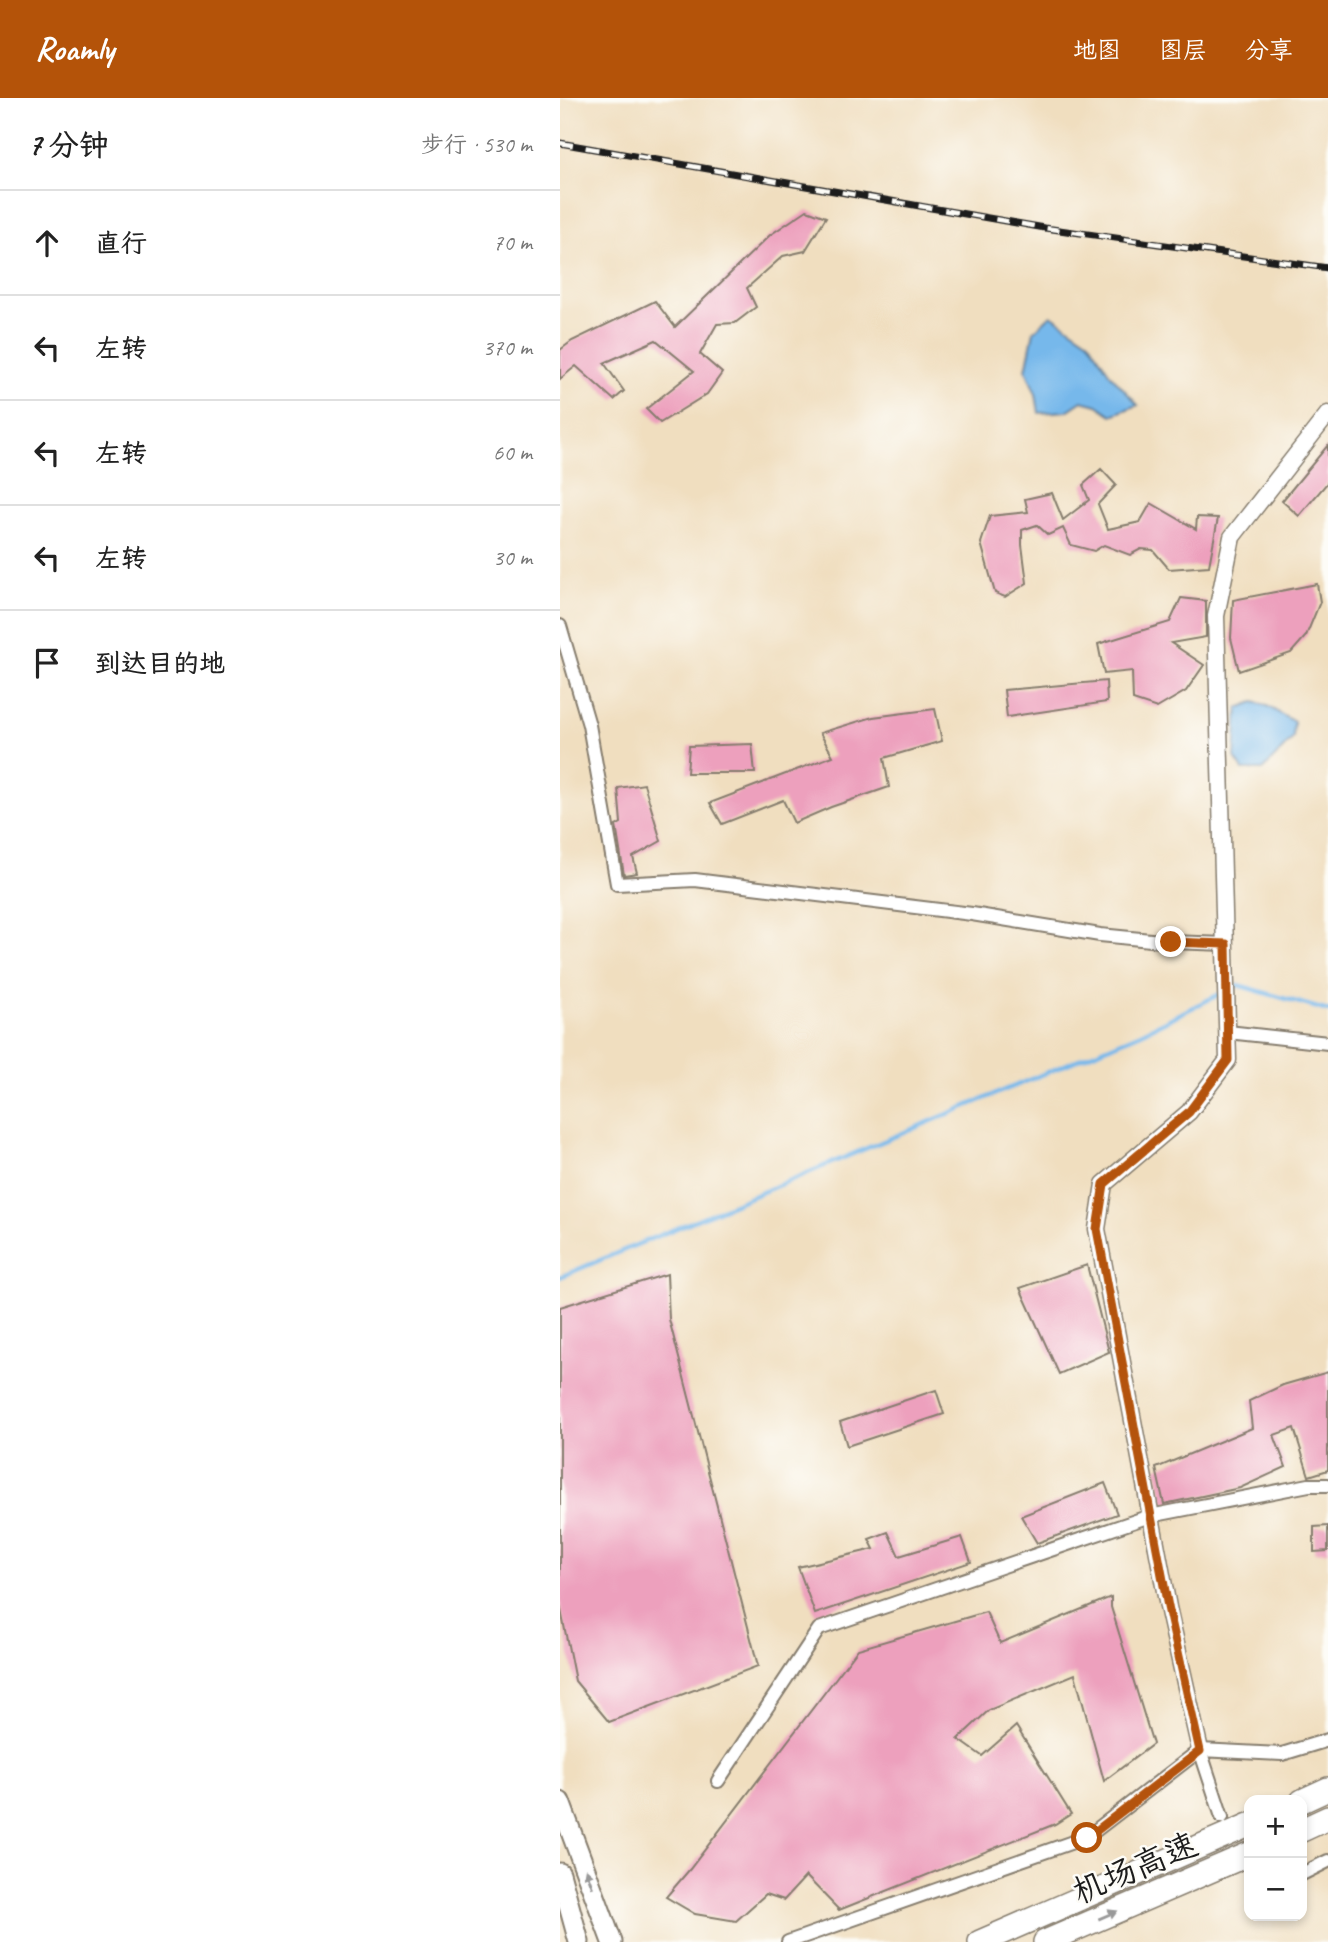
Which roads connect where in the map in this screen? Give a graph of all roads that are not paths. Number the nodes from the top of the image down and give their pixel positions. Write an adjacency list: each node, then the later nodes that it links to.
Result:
1 (1328, 414): 3 (street)
2 (560, 626): 3 (street)
3 (1226, 944): 4 (street)
4 (1228, 1032): 5 (street); 7 (street)
5 (1328, 1043)
6 (1328, 1485): 7 (street)
7 (1150, 1516): 9 (street); 10 (street)
8 (1328, 1740): 9 (street)
9 (1200, 1751): 14 (street); 24 (street)
10 (718, 1781)
11 (1328, 1788): 12 (highway)
12 (1307, 1798)
13 (560, 1802): 23 (main road, one-way to 13)
14 (1222, 1817)
15 (1328, 1818): 17 (highway)
16 (1244, 1827): 25 (highway, 机场高速)
17 (1307, 1828)
18 (1244, 1856): 26 (highway, 机场高速, one-way to 18)
19 (1328, 1861): 20 (street)
20 (1307, 1872)
21 (560, 1873): 22 (main road)
22 (579, 1942)
23 (612, 1942)
24 (788, 1942)
25 (980, 1942)
26 (1045, 1942)

